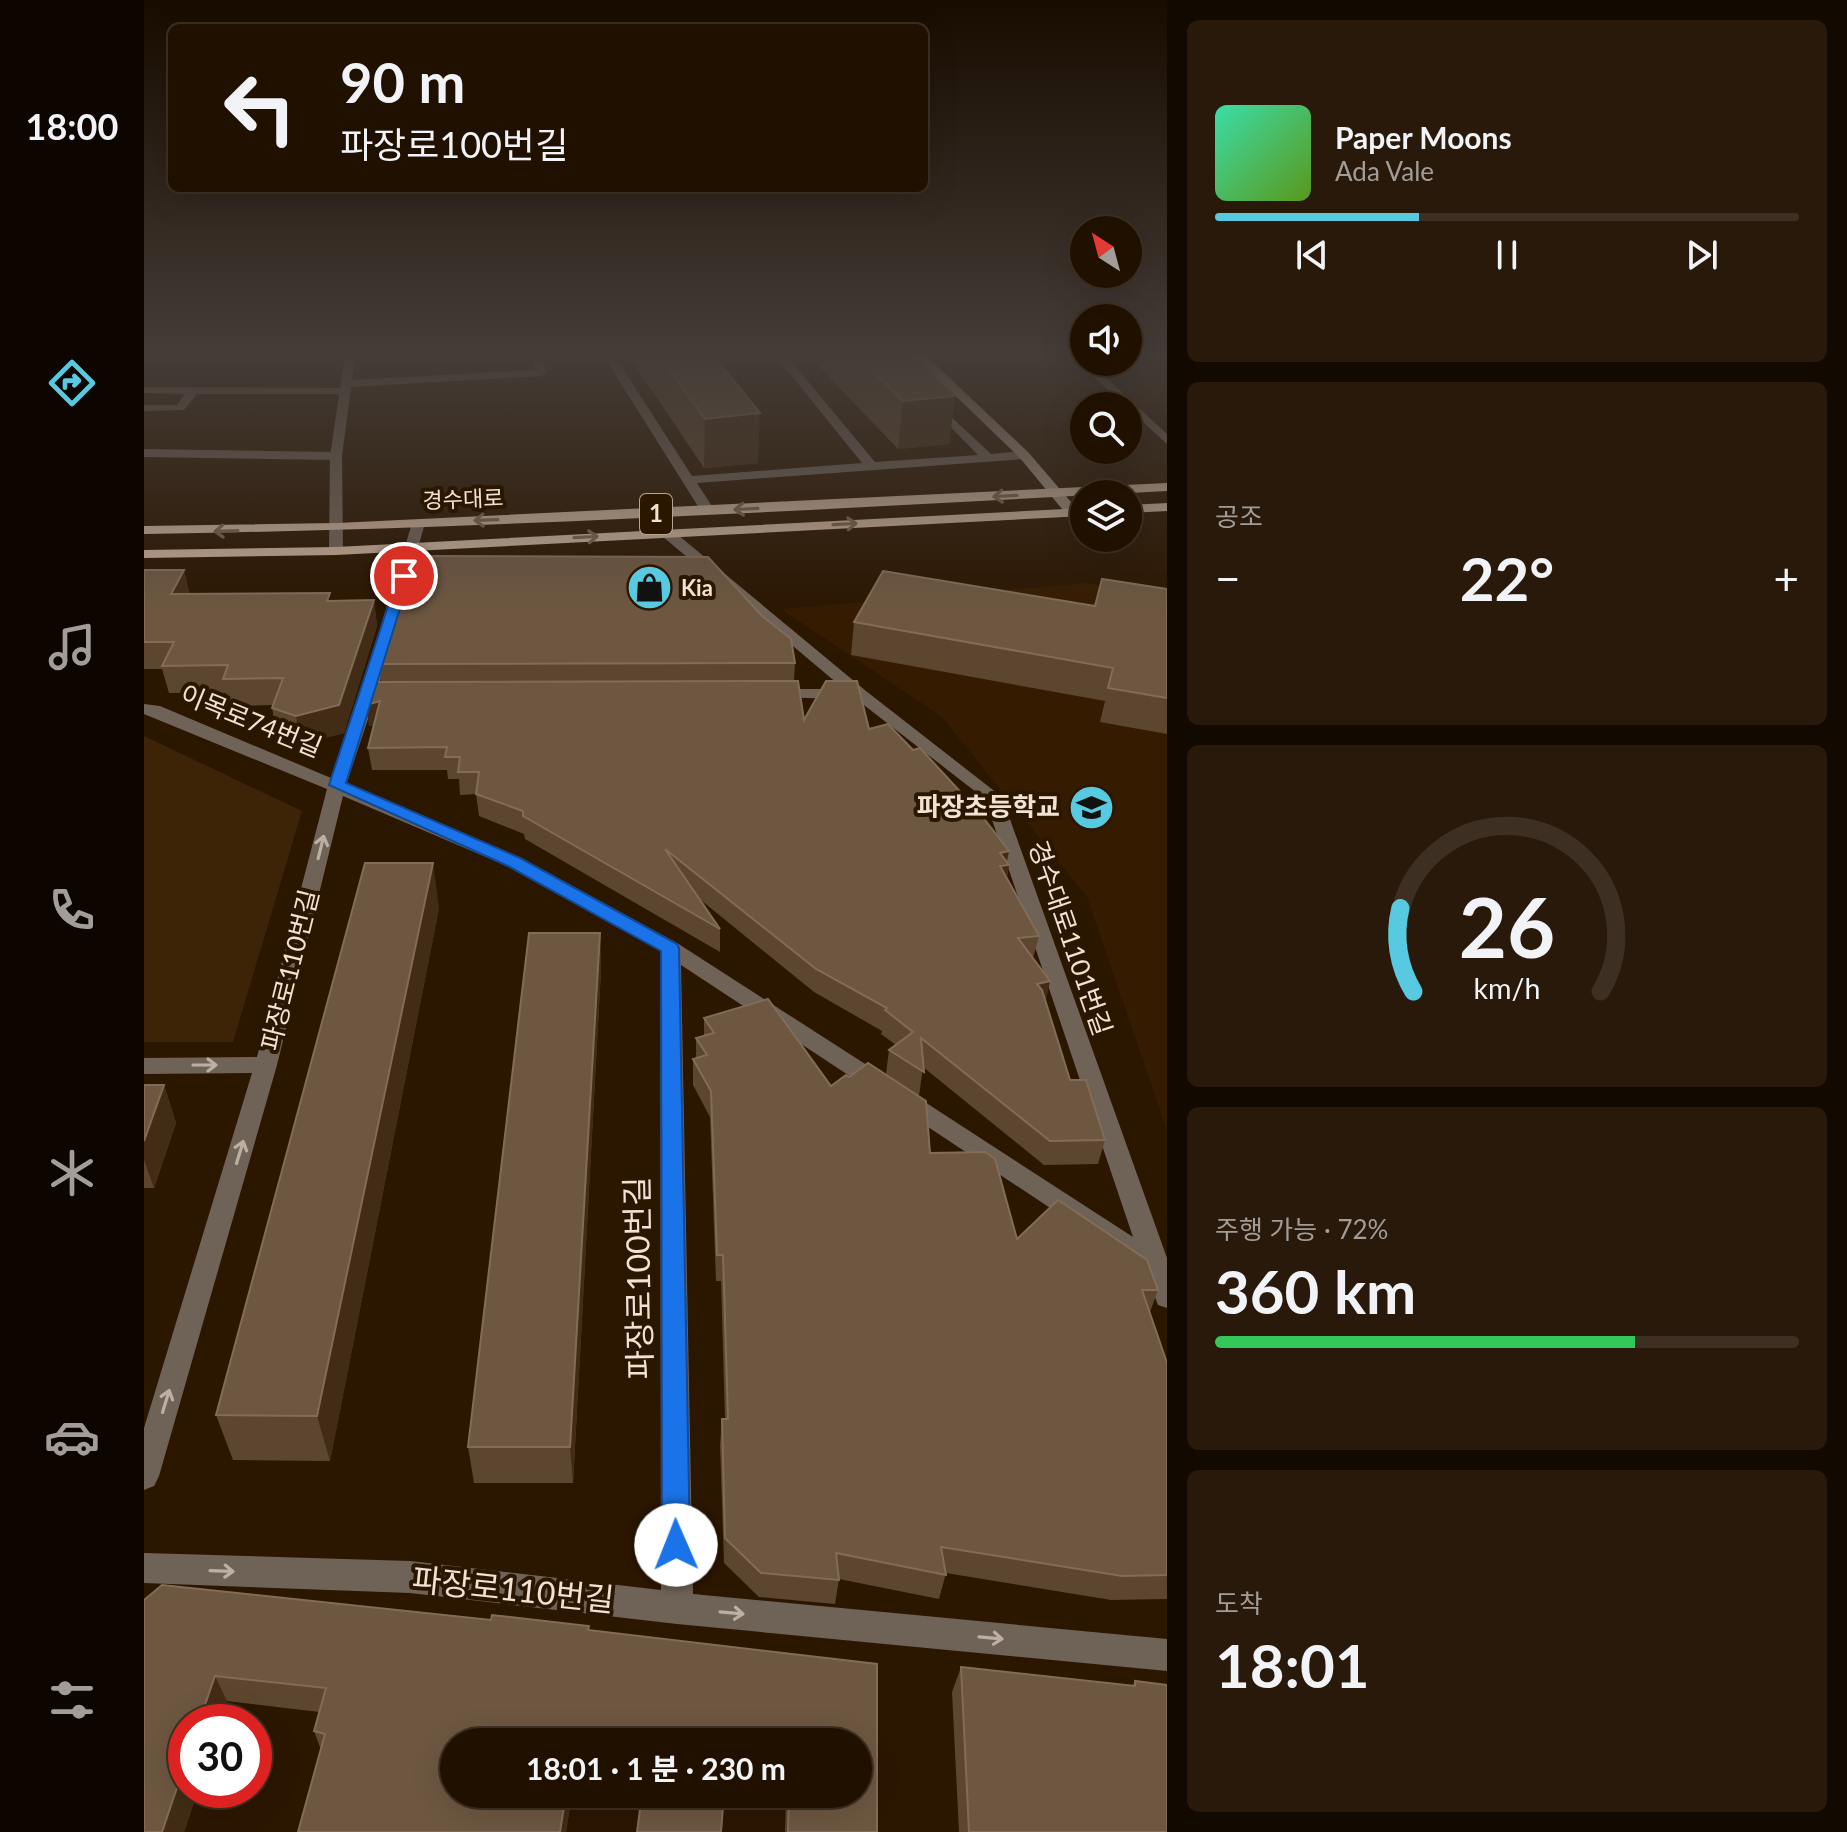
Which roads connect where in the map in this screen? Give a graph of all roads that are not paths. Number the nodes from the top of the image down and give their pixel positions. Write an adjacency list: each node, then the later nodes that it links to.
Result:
1 (338, 440): 8 (street)
2 (663, 440): 11 (street)
3 (850, 440): 10 (street)
4 (970, 440): 9 (street)
5 (1009, 440): 7 (street)
6 (144, 453): 8 (street)
7 (1024, 455): 9 (street); 13 (street)
8 (336, 456): 21 (street)
9 (987, 457): 10 (street)
10 (871, 466): 11 (street)
11 (688, 480): 17 (street)
12 (1167, 487): 13 (main road, 경수대로 / 1)
13 (1055, 493): 14 (street); 17 (main road, 경수대로 / 1, one-way to 17)
14 (1070, 505)
15 (1167, 507): 16 (main road)
16 (1142, 508)
17 (708, 511): 19 (main road, 경수대로 / 1)
18 (1070, 512): 23 (main road, 경수대로 / 1, one-way to 18)
19 (549, 518): 20 (main road, 경수대로 / 1, one-way to 20); 24 (main road)
20 (418, 523): 21 (main road, 경수대로 / 1); 25 (street, 파장로110번길)
21 (337, 527): 22 (main road, 경수대로 / 1, one-way to 22); 26 (street)
22 (144, 530)
23 (667, 533): 24 (main road, 경수대로 / 1, one-way to 23); 29 (street, 경수대로1101번길)
24 (551, 539): 25 (main road, 경수대로 / 1)
25 (413, 546): 26 (main road, 경수대로 / 1); 31 (street, 파장로110번길)
26 (336, 551): 27 (main road, 경수대로 / 1)
27 (144, 554)
28 (765, 694): 29 (street)
29 (860, 694): 35 (street, 경수대로1101번길)
30 (144, 709): 31 (street, 이목로74번길)
31 (337, 785): 32 (street); 33 (street, 파장로110번길, one-way to 31)
32 (670, 948): 35 (street); 39 (street, 파장로100번길)
33 (266, 1065): 34 (street, one-way to 33); 37 (street, 파장로110번길, one-way to 33)
34 (144, 1066)
35 (1162, 1268): 36 (street)
36 (1167, 1297)
37 (144, 1476)
38 (144, 1568): 39 (street, 파장로110번길, one-way to 39)
39 (677, 1608): 40 (street, 파장로110번길, one-way to 40)
40 (1167, 1655)

